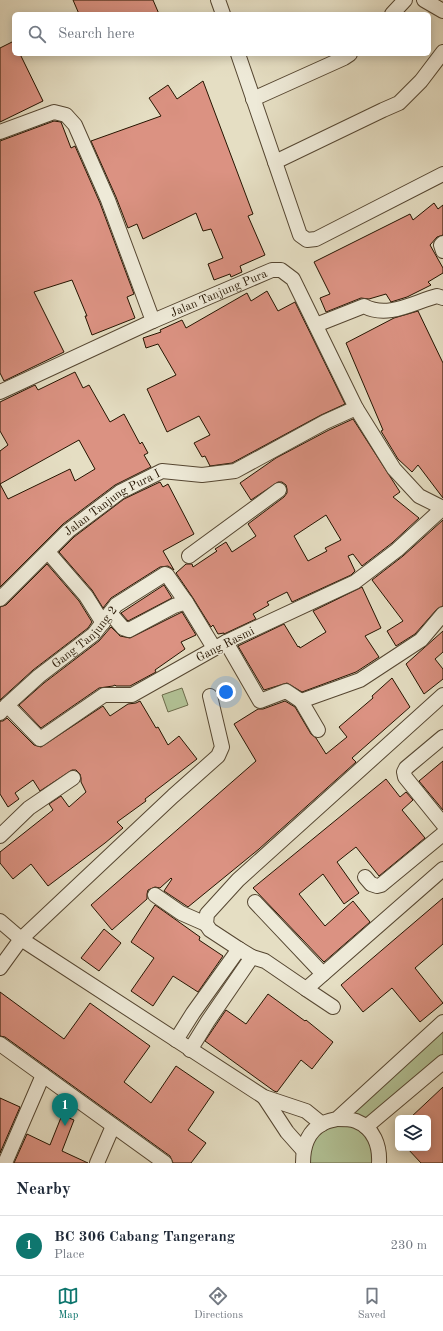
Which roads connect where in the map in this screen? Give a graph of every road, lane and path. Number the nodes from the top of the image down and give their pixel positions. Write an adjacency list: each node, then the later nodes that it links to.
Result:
1 (218, 0): 5 (street)
2 (405, 0): 6 (street)
3 (424, 0): 4 (street)
4 (443, 11)
5 (222, 12)
6 (394, 12)
7 (443, 52): 12 (street)
8 (239, 56): 10 (street)
9 (347, 56): 10 (street)
10 (253, 99): 12 (street)
11 (0, 132): 17 (street)
12 (275, 162): 13 (street)
13 (443, 174)
14 (443, 243): 15 (street)
15 (443, 251)
16 (443, 298): 18 (street)
17 (153, 321): 18 (street, Jalan Tanjung Pura); 19 (street, Jalan Tanjung Pura)
18 (316, 325): 20 (street, Jalan Tanjung Pura)
19 (0, 392)
20 (356, 408): 22 (street, Jalan Tanjung Pura); 23 (street, Jalan Tanjung Pura I)
21 (279, 490): 24 (street)
22 (443, 508): 29 (street, Gang Rasmi)
23 (48, 552): 25 (street, Jalan Tanjung Pura I); 28 (street)
24 (189, 556)
25 (0, 599)
26 (186, 602): 28 (street); 28 (street, Gang Tanjung 2); 29 (street)
27 (443, 614): 32 (street)
28 (106, 618): 33 (street, Gang Tanjung 2)
29 (220, 645): 32 (street); 33 (street, Gang Rasmi)
30 (443, 695): 45 (street)
31 (210, 696): 46 (street)
32 (301, 701): 34 (street)
33 (4, 709)
34 (318, 730)
35 (443, 736): 37 (street)
36 (73, 778): 39 (street)
37 (443, 824)
38 (443, 834): 41 (street)
39 (0, 836)
40 (443, 869): 50 (street)
41 (365, 877)
42 (155, 895): 45 (street)
43 (255, 902): 50 (street)
44 (0, 921): 46 (street)
45 (206, 924): 47 (street)
46 (21, 939): 49 (street); 54 (street)
47 (239, 949): 48 (street); 54 (street)
48 (252, 958): 51 (street); 56 (street)
49 (0, 968)
50 (323, 974): 51 (street)
51 (306, 990): 52 (street)
52 (333, 1007)
53 (443, 1022): 60 (street)
54 (176, 1040): 56 (street)
55 (0, 1044): 58 (street)
56 (190, 1050): 59 (street)
57 (443, 1062): 63 (street)
58 (43, 1075): 62 (street); 65 (street)
59 (264, 1097): 61 (street); 64 (street)
60 (337, 1118): 61 (street); 63 (street)
61 (322, 1124): 64 (street)
62 (113, 1126): 66 (street); 67 (street)
63 (366, 1128): 68 (street)
64 (303, 1157)
65 (5, 1163)
66 (97, 1163)
67 (165, 1163)
68 (379, 1163)

